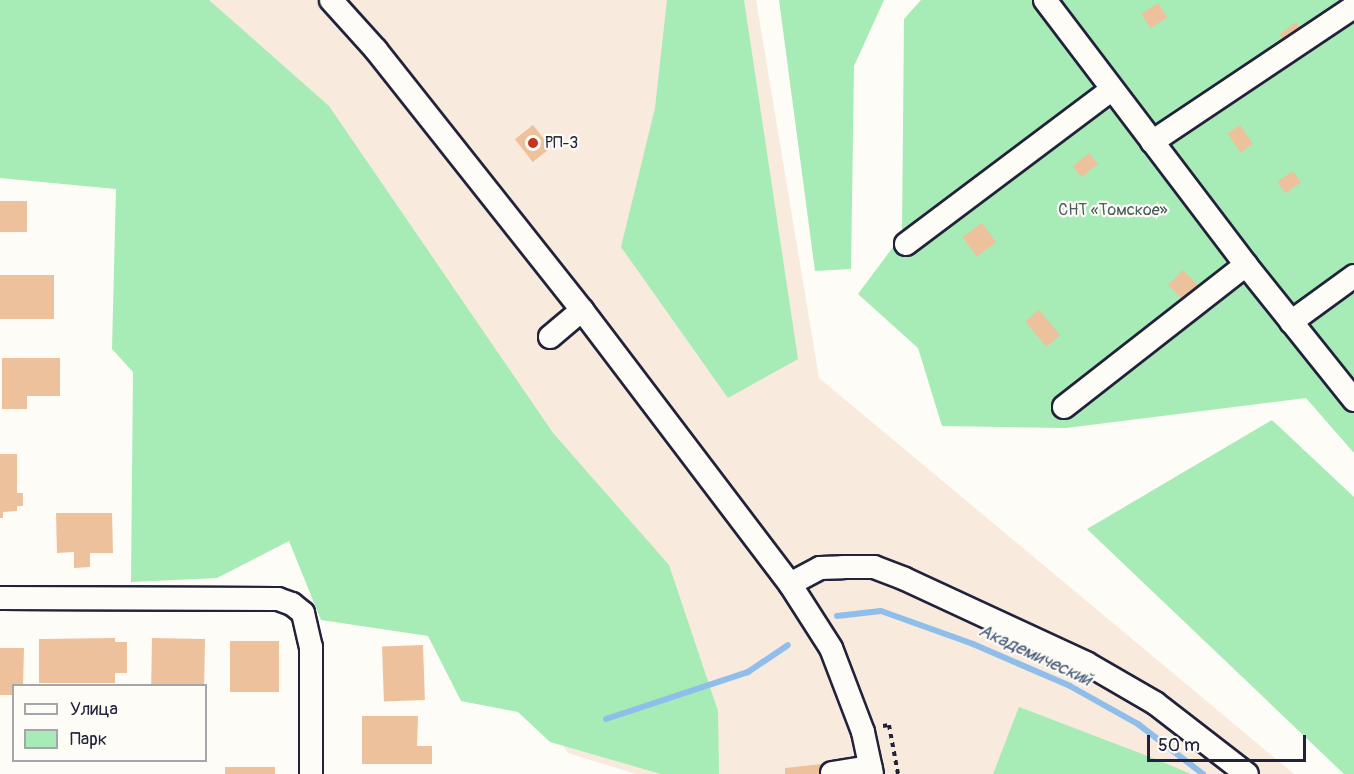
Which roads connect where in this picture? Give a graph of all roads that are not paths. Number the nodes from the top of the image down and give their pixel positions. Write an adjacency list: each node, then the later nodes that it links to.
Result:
1 (331, 0): 9 (street)
2 (1046, 0): 4 (street)
3 (1354, 7): 5 (street)
4 (1111, 90): 5 (street); 6 (street)
5 (1152, 142): 7 (street)
6 (906, 244)
7 (1246, 265): 10 (street); 13 (street)
8 (1354, 276): 10 (street)
9 (582, 310): 11 (street); 14 (street)
10 (1291, 322): 12 (street)
11 (550, 337)
12 (1354, 400)
13 (1064, 407)
14 (790, 584): 16 (street); 19 (street)
15 (0, 597): 18 (street)
16 (871, 770): 17 (street)
17 (832, 772)
18 (311, 774)
19 (1247, 774)

